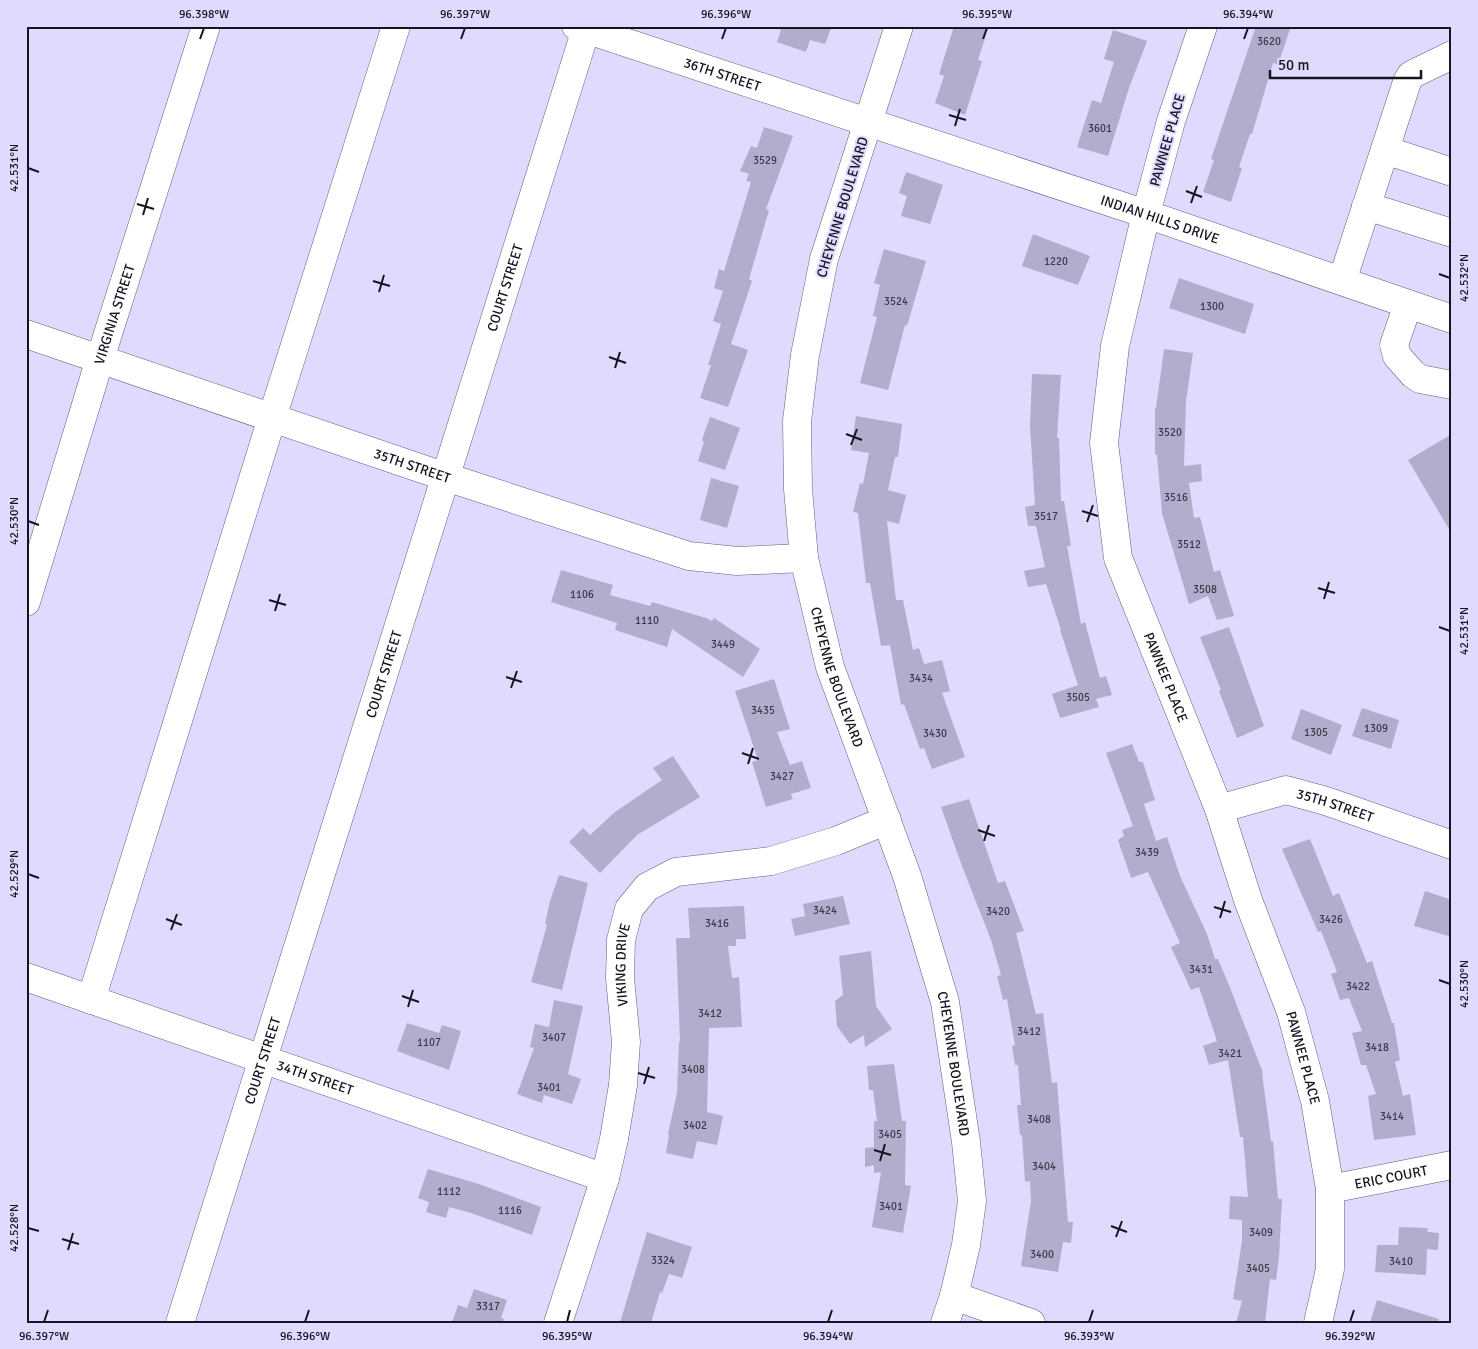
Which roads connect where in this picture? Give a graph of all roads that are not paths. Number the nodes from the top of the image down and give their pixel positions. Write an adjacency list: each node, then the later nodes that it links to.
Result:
1 (206, 26): 17 (street, VIRGINIA STREET)
2 (396, 26): 19 (street)
3 (899, 26): 7 (street, CHEYENNE BOULEVARD)
4 (1203, 26): 11 (street, PAWNEE PLACE)
5 (583, 27): 7 (street, 36TH STREET); 20 (street, COURT STREET)
6 (1452, 55): 8 (street)
7 (867, 123): 11 (street, INDIAN HILLS DRIVE); 21 (street, CHEYENNE BOULEVARD)
8 (1385, 150): 9 (street); 10 (street)
9 (1452, 172)
10 (1366, 206): 12 (street); 13 (street)
11 (1146, 214): 13 (street, INDIAN HILLS DRIVE); 23 (street, PAWNEE PLACE)
12 (1452, 233)
13 (1342, 281): 14 (street, INDIAN HILLS DRIVE)
14 (1408, 304): 15 (street, INDIAN HILLS DRIVE); 18 (street)
15 (1452, 319)
16 (26, 334): 17 (street, 35TH STREET)
17 (100, 359): 19 (street, 35TH STREET); 22 (street, VIRGINIA STREET)
18 (1452, 385)
19 (272, 418): 20 (street, 35TH STREET); 27 (street)
20 (446, 477): 21 (street, 35TH STREET); 28 (street, COURT STREET)
21 (804, 558): 24 (street, CHEYENNE BOULEVARD)
22 (26, 602)
23 (1219, 809): 25 (street, 35TH STREET); 31 (street, PAWNEE PLACE)
24 (887, 820): 30 (street, VIKING DRIVE); 32 (street, CHEYENNE BOULEVARD)
25 (1452, 845)
26 (26, 977): 27 (street, 34TH STREET)
27 (91, 1000): 28 (street, 34TH STREET)
28 (262, 1059): 30 (street, 34TH STREET); 33 (street, COURT STREET)
29 (1452, 1165): 31 (street, ERIC COURT)
30 (606, 1178): 34 (street, VIKING DRIVE)
31 (1330, 1189): 37 (street, PAWNEE PLACE)
32 (954, 1296): 35 (street, CHEYENNE BOULEVARD); 36 (street)
33 (180, 1323)
34 (558, 1323)
35 (945, 1323)
36 (1031, 1323)
37 (1318, 1323)

